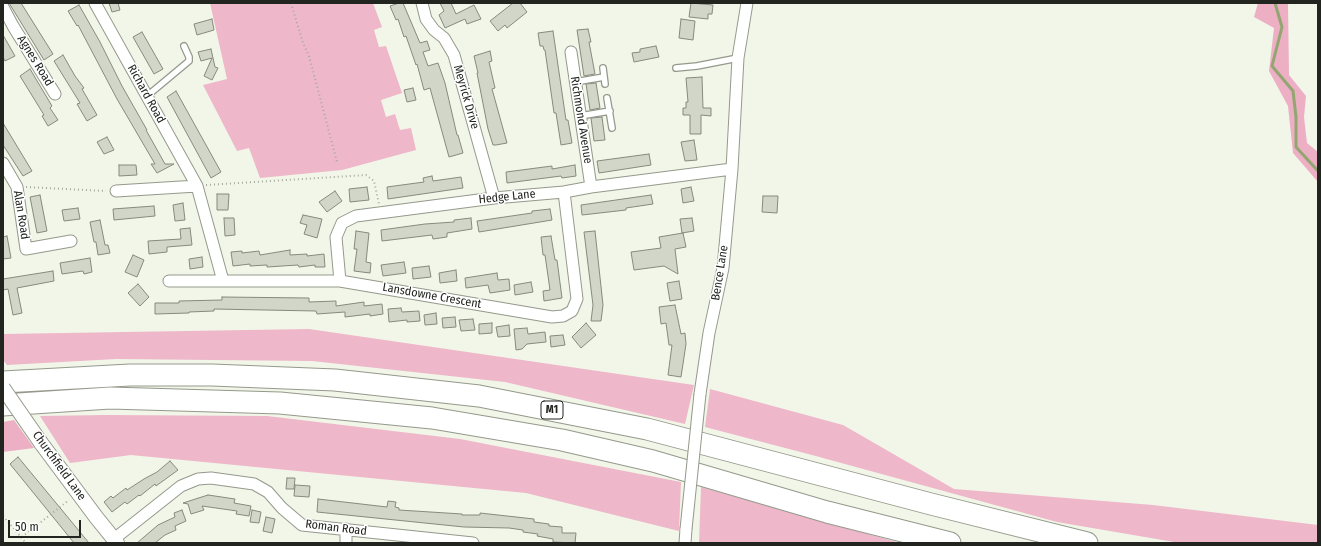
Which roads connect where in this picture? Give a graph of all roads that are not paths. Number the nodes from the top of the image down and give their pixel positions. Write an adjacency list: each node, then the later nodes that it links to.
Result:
1 (95, 3): 14 (street, Richard Road)
2 (422, 3): 25 (street, Meyrick Drive)
3 (747, 3): 7 (street, Bence Lane)
4 (3, 7): 13 (street, Agnes Road)
5 (184, 46): 14 (lane)
6 (571, 52): 11 (street, Richmond Avenue)
7 (738, 58): 9 (lane); 20 (street, Bence Lane)
8 (603, 68): 10 (lane)
9 (676, 68)
10 (604, 77): 11 (lane); 12 (lane)
11 (575, 82): 17 (street, Richmond Avenue)
12 (605, 84)
13 (55, 94)
14 (147, 96): 21 (street, Richard Road)
15 (607, 98): 16 (lane)
16 (610, 111): 17 (lane); 18 (lane)
17 (580, 116): 22 (street, Richmond Avenue)
18 (612, 128)
19 (3, 164): 26 (street, Alan Road)
20 (732, 169): 22 (street, Hedge Lane); 37 (street, Bence Lane, bridge)
21 (197, 186): 23 (street); 28 (street, Richard Road)
22 (591, 187): 24 (street, Hedge Lane)
23 (116, 191)
24 (564, 192): 25 (street, Hedge Lane); 29 (street, Lansdowne Crescent)
25 (494, 198): 29 (street, Hedge Lane)
26 (71, 241)
27 (169, 281): 28 (street, Lansdowne Crescent)
28 (223, 281): 29 (street, Lansdowne Crescent)
29 (340, 281)
30 (3, 382): 39 (highway, M1)
31 (3, 388): 34 (street, Churchfield Lane, bridge)
32 (3, 406): 38 (highway, M1)
33 (346, 529): 34 (street, Roman Road); 35 (street); 36 (street, Roman Road)
34 (115, 541)
35 (346, 543)
36 (473, 543)
37 (685, 543)
38 (950, 543)
39 (1088, 543)

